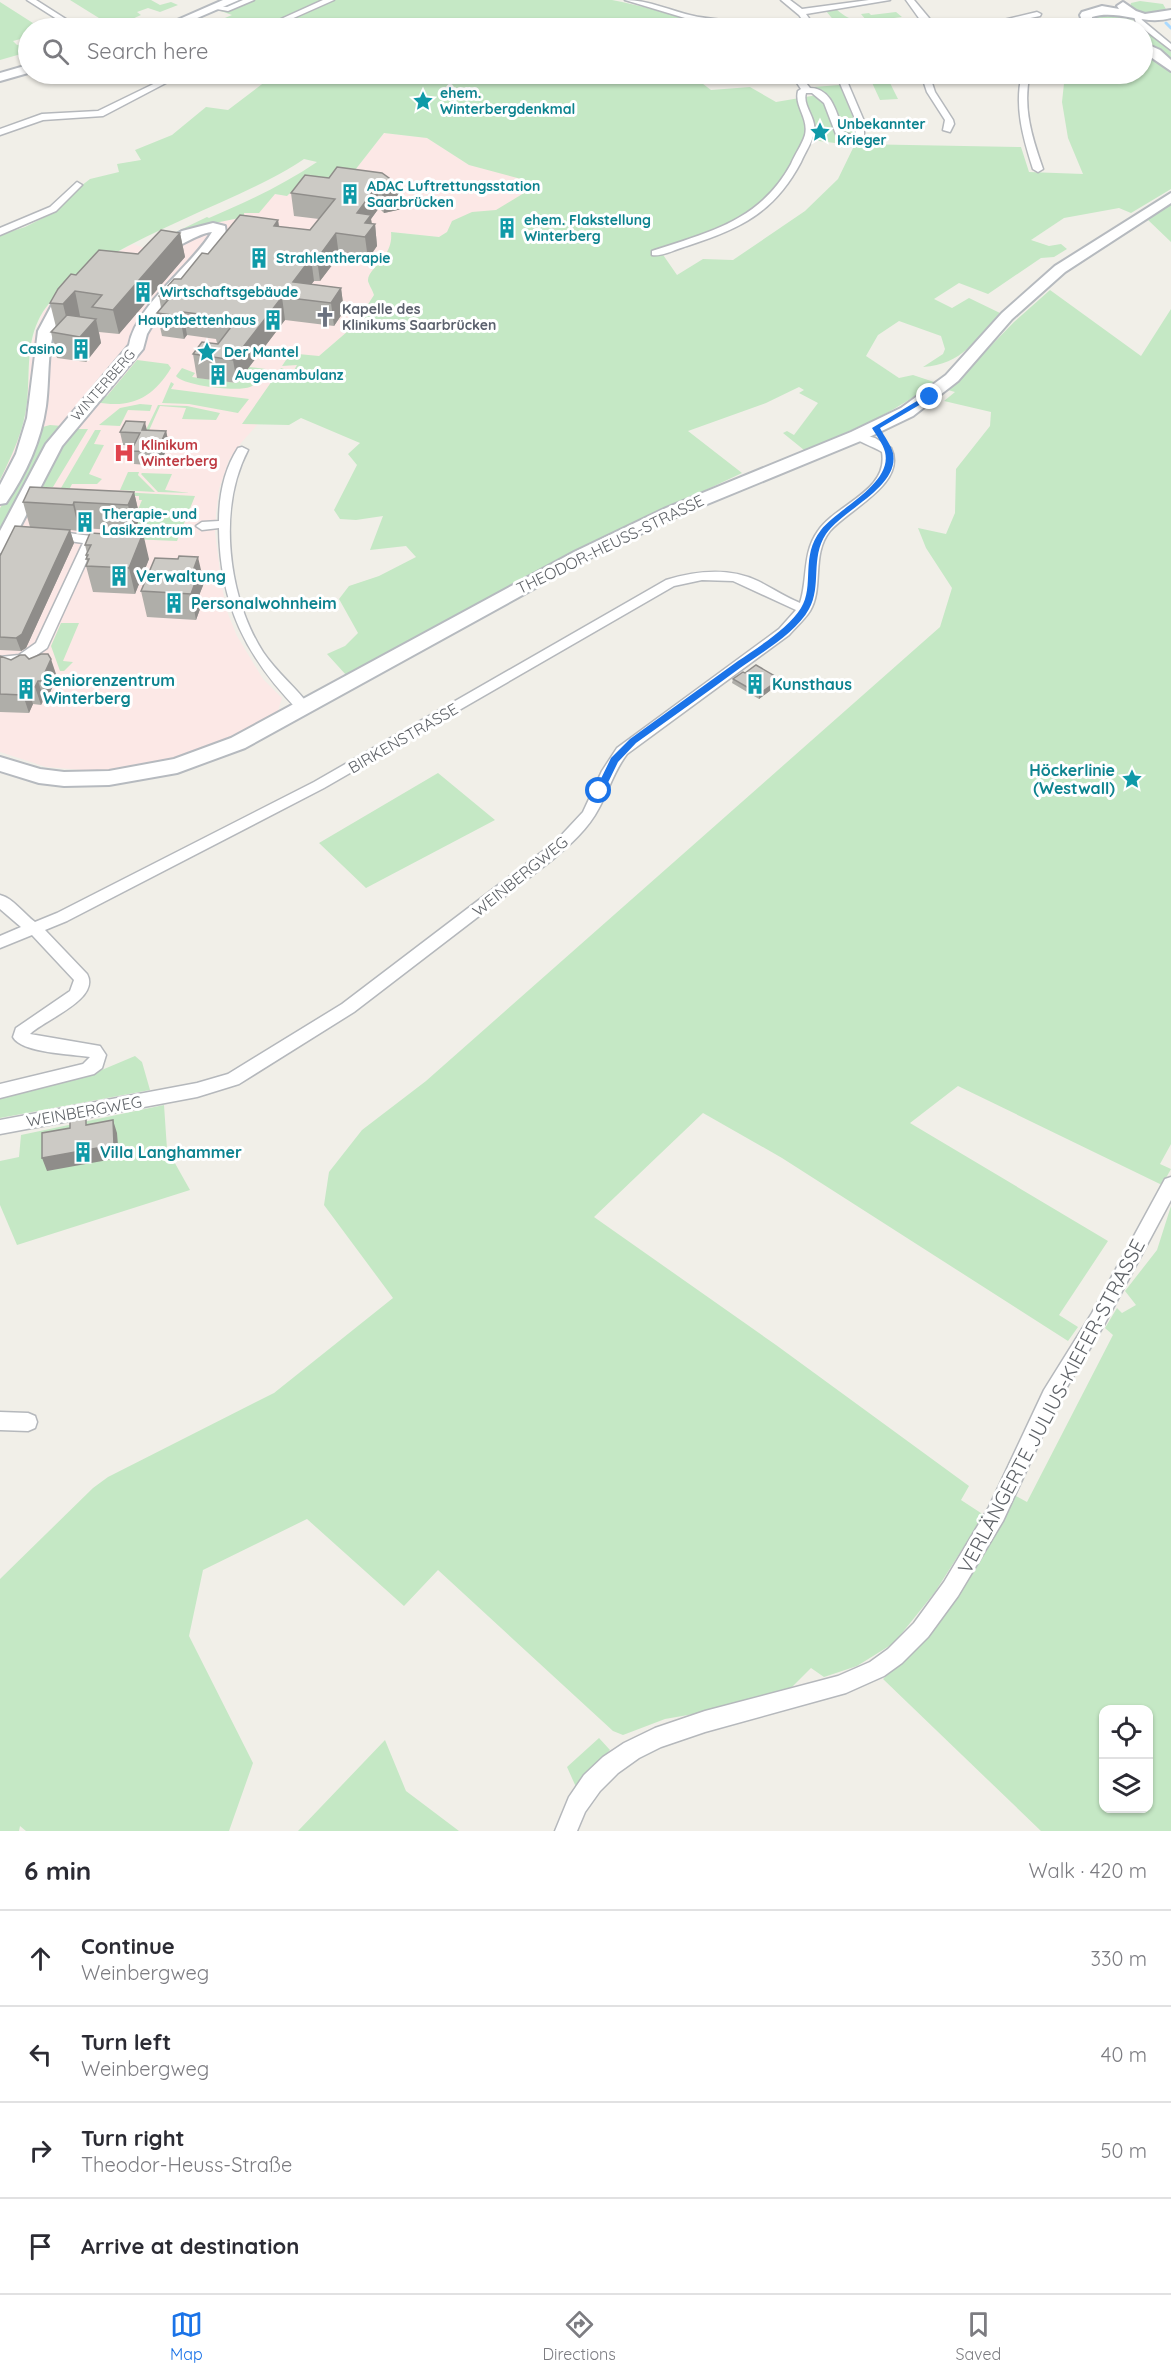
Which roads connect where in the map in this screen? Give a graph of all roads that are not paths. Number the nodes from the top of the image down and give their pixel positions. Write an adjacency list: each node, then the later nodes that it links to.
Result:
1 (31, 0): 15 (street)
2 (250, 0): 10 (street)
3 (330, 0): 17 (street)
4 (629, 0): 18 (street)
5 (785, 0): 11 (street)
6 (886, 0): 11 (street)
7 (910, 0): 20 (street)
8 (1108, 1): 9 (street); 22 (street)
9 (1127, 1): 14 (street)
10 (219, 3): 16 (street)
11 (801, 12): 19 (street)
12 (1036, 14): 21 (street)
13 (1171, 14): 14 (street)
14 (1135, 15): 23 (street); 24 (street)
15 (60, 18)
16 (187, 18)
17 (288, 18)
18 (692, 18)
19 (805, 18)
20 (925, 18)
21 (1018, 18)
22 (1082, 18)
23 (1088, 18)
24 (1136, 18)
25 (1153, 33): 26 (street)
26 (1171, 48)
27 (1153, 51): 28 (street)
28 (1171, 67)
29 (18, 72): 30 (street)
30 (0, 77)
31 (159, 84): 38 (street)
32 (801, 84): 36 (street)
33 (844, 84): 36 (street)
34 (928, 84): 37 (street)
35 (1024, 84): 39 (street)
36 (807, 90): 43 (street)
37 (947, 130)
38 (0, 132)
39 (1038, 169)
40 (77, 185): 42 (street)
41 (1171, 197): 46 (street, THEODOR-HEUSS-STRASSE)
42 (0, 232)
43 (655, 253)
44 (135, 255): 54 (street, WINTERBERG)
45 (81, 282): 50 (street)
46 (876, 428): 47 (street, THEODOR-HEUSS-STRASSE); 49 (street)
47 (857, 436): 49 (street); 57 (street, THEODOR-HEUSS-STRASSE)
48 (242, 450): 51 (street)
49 (887, 450): 55 (street, WEINBERGWEG)
50 (0, 499)
51 (225, 524): 52 (street); 57 (street)
52 (202, 525)
53 (36, 534): 56 (street)
54 (6, 541)
55 (805, 609): 60 (street, BIRKENSTRASSE); 63 (street, WEINBERGWEG)
56 (0, 661)
57 (304, 708): 58 (street, THEODOR-HEUSS-STRASSE)
58 (0, 765)
59 (0, 900): 60 (street)
60 (35, 929): 61 (street, BIRKENSTRASSE); 62 (street)
61 (0, 942)
62 (0, 1091)
63 (0, 1127)
64 (1171, 1184): 67 (street, VERLÄNGERTE JULIUS-KIEFER-STRASSE)
65 (0, 1421): 66 (street)
66 (28, 1422)
67 (566, 1831)

